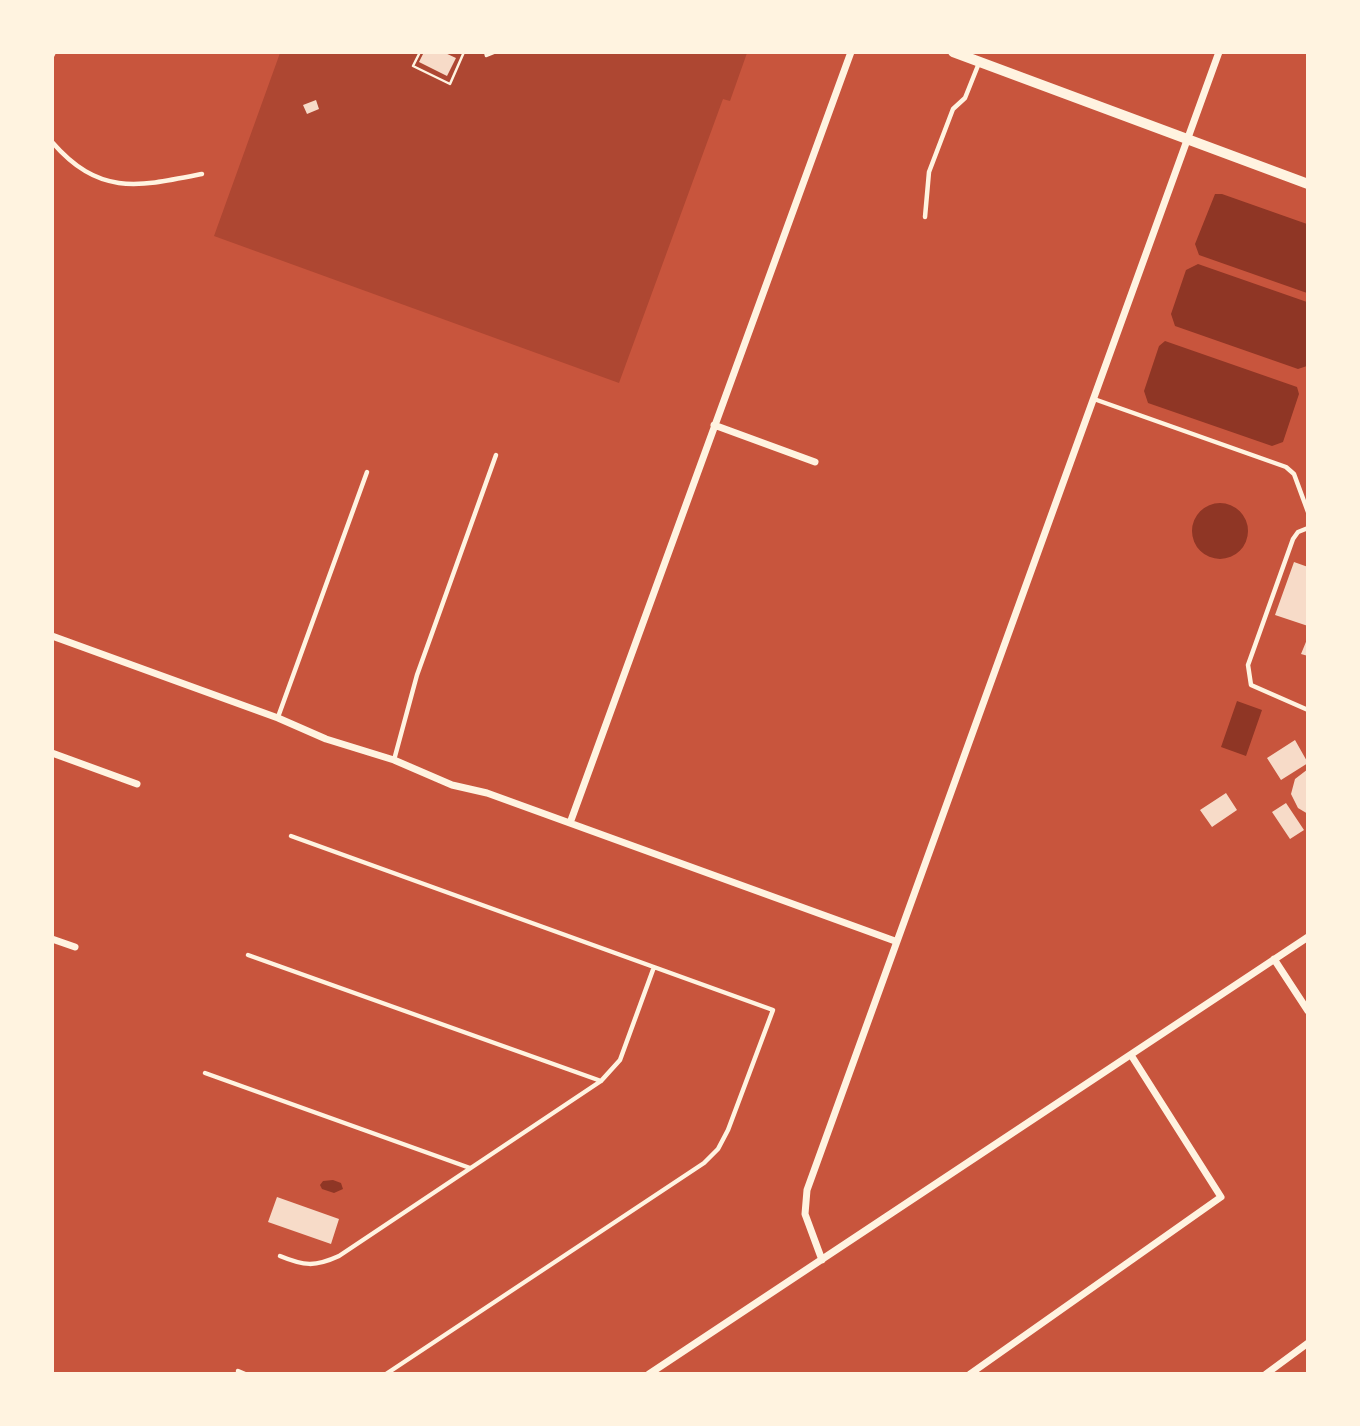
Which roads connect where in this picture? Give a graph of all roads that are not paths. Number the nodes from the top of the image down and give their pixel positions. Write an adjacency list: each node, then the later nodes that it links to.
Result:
1 (851, 52): 12 (street)
2 (953, 52): 5 (street)
3 (988, 52): 5 (street)
4 (1219, 52): 6 (street)
5 (982, 63): 6 (street); 10 (lane)
6 (1188, 139): 9 (street); 11 (street)
7 (52, 142): 8 (lane)
8 (202, 174)
9 (1307, 184)
10 (925, 216)
11 (1093, 398): 16 (lane); 28 (street)
12 (713, 425): 14 (street); 24 (street)
13 (496, 455): 22 (lane)
14 (815, 462)
15 (367, 472): 20 (lane)
16 (1307, 512)
17 (1307, 528): 19 (lane)
18 (52, 636): 20 (street)
19 (1307, 710)
20 (278, 718): 22 (street)
21 (52, 753): 23 (street)
22 (394, 760): 24 (street)
23 (137, 784)
24 (570, 823): 28 (street)
25 (291, 836): 32 (lane)
26 (1307, 937): 31 (street)
27 (52, 939): 29 (street)
28 (895, 941): 39 (street)
29 (75, 947)
30 (248, 955): 36 (lane)
31 (1274, 959): 33 (street); 34 (street)
32 (654, 967): 36 (lane); 43 (lane)
33 (1307, 1011)
34 (1131, 1055): 39 (street); 45 (street)
35 (205, 1073): 37 (lane)
36 (601, 1081): 37 (lane)
37 (471, 1168): 38 (lane)
38 (280, 1256)
39 (822, 1260): 44 (street)
40 (1307, 1343): 46 (street)
41 (238, 1371): 42 (lane)
42 (244, 1374)
43 (386, 1374)
44 (649, 1374)
45 (970, 1374)
46 (1266, 1374)

